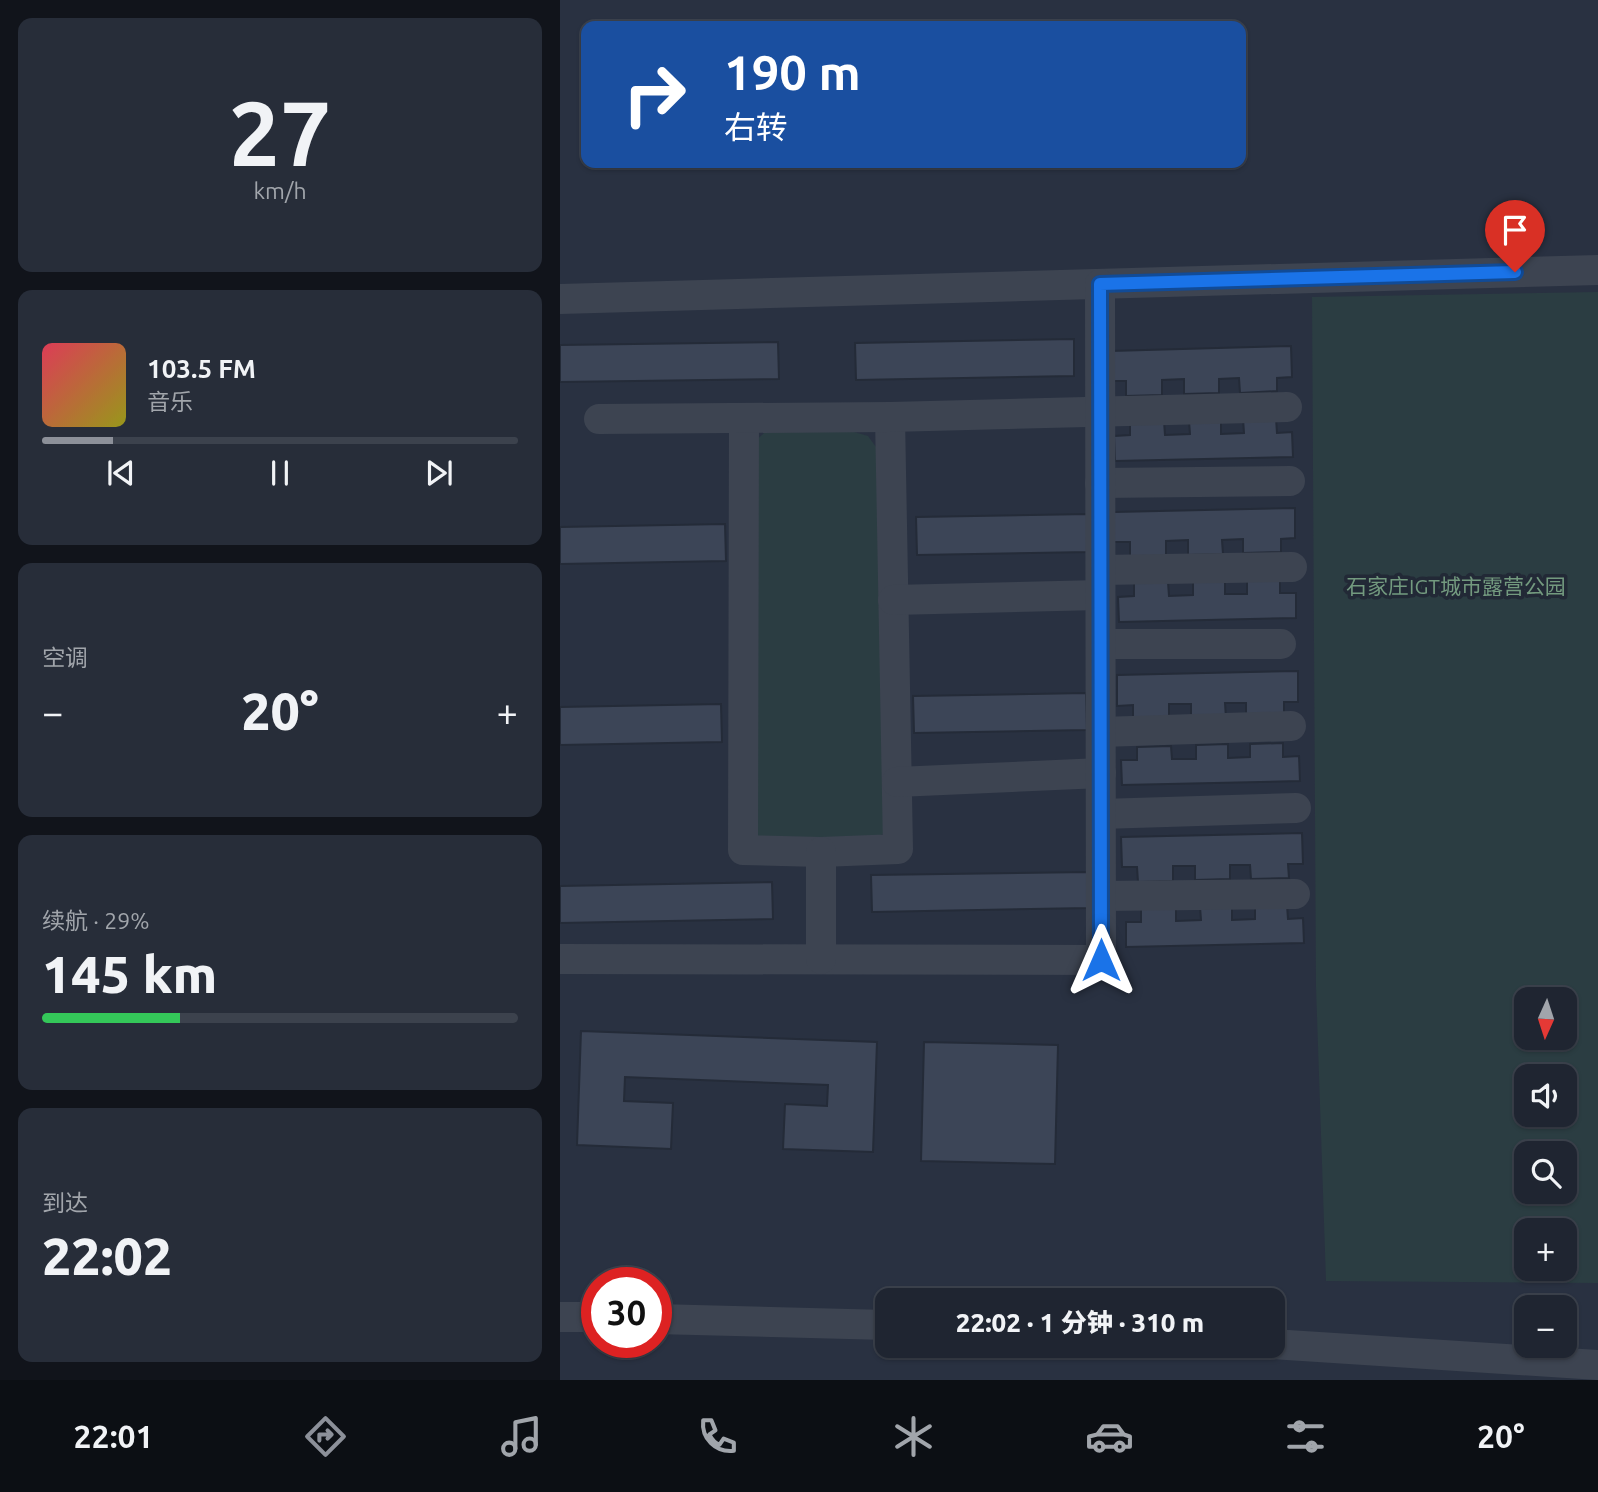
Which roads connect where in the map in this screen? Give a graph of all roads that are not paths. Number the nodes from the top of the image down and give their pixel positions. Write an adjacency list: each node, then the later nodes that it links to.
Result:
1 (1598, 270): 2 (street)
2 (1100, 284): 3 (street); 5 (street)
3 (560, 299)
4 (1287, 407): 5 (street)
5 (1101, 413): 6 (street); 10 (street)
6 (890, 416): 7 (street); 13 (street)
7 (744, 418): 8 (street); 22 (street)
8 (599, 419)
9 (1290, 481): 10 (street)
10 (1100, 483): 12 (street)
11 (1292, 567): 12 (street)
12 (1101, 582): 13 (street); 14 (street)
13 (893, 600): 19 (street)
14 (1102, 644): 15 (street); 17 (street)
15 (1281, 644)
16 (1291, 726): 17 (street)
17 (1101, 732): 18 (street)
18 (1101, 773): 19 (street); 21 (street)
19 (897, 782): 22 (street)
20 (1296, 808): 21 (street)
21 (1101, 814): 24 (street)
22 (821, 852): 26 (street)
23 (1296, 894): 24 (street)
24 (1101, 896): 26 (street)
25 (560, 959): 26 (street)
26 (821, 959)
27 (560, 1317): 28 (street)
28 (581, 1317)
29 (672, 1319): 30 (street)
30 (875, 1325)
31 (1285, 1345): 32 (street)
32 (1598, 1365)

